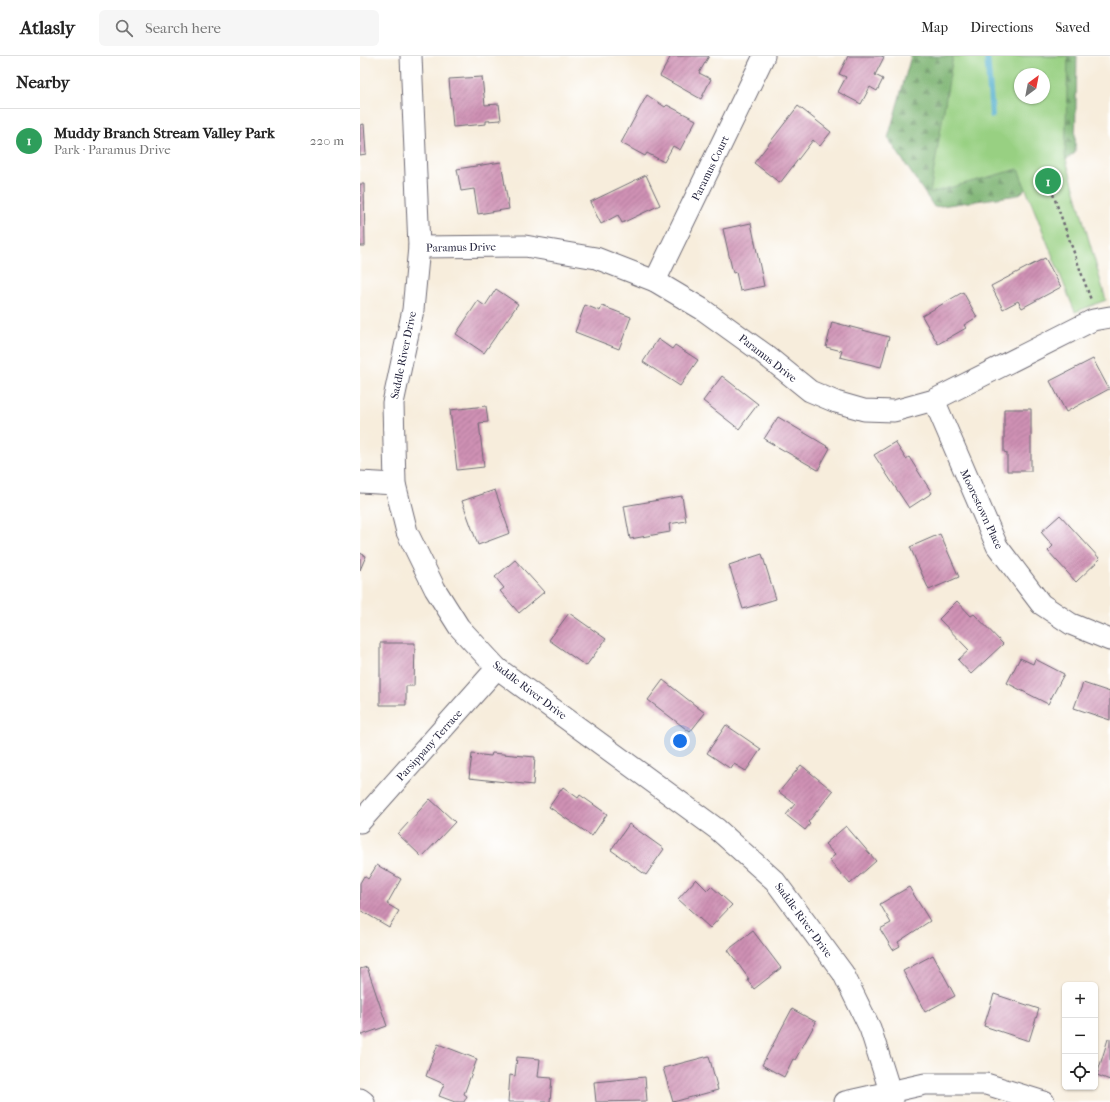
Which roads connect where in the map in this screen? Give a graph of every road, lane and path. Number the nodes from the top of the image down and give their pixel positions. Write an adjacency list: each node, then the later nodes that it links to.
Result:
1 (411, 56): 4 (street, Saddle River Drive)
2 (764, 56): 5 (street, Paramus Court)
3 (1053, 194): 6 (path)
4 (419, 247): 5 (street, Paramus Drive); 9 (street, Saddle River Drive)
5 (655, 281): 7 (street, Paramus Drive)
6 (1104, 318): 7 (street, Paramus Drive)
7 (934, 400): 10 (street, Moorestown Place)
8 (360, 482): 9 (street)
9 (394, 484): 11 (street, Saddle River Drive)
10 (1110, 640)
11 (497, 668): 12 (street, Parsippany Terrace); 13 (street, Saddle River Drive)
12 (360, 822)
13 (891, 1096): 16 (street); 17 (street)
14 (360, 1099): 15 (street)
15 (364, 1102)
16 (845, 1102)
17 (1044, 1102)

